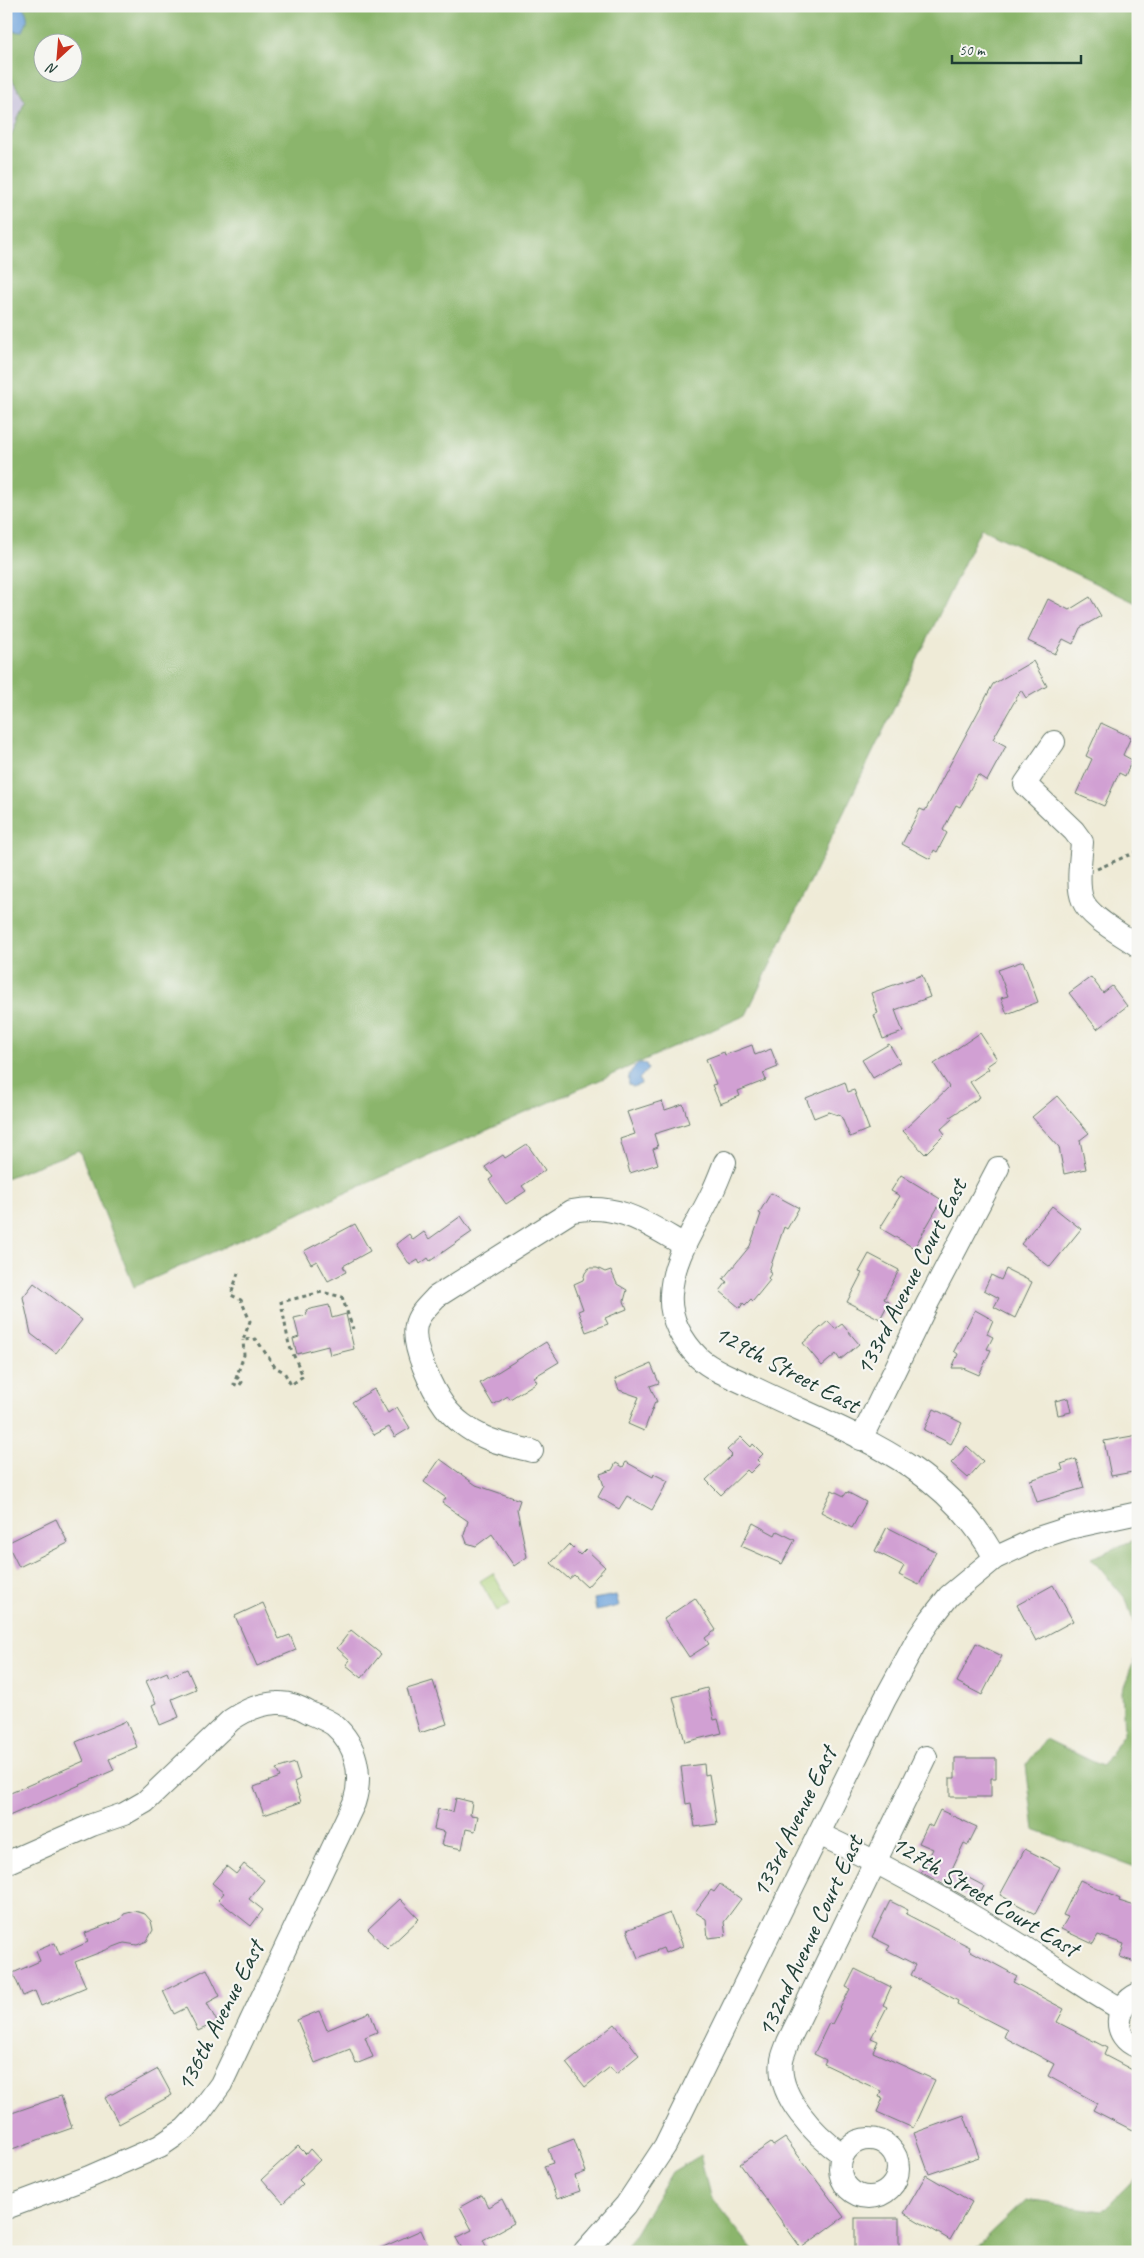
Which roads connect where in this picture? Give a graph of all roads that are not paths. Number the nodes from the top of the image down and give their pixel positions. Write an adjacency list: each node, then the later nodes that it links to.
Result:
1 (1054, 742): 2 (street)
2 (1133, 942)
3 (725, 1162): 5 (street, 129th Street East)
4 (998, 1168): 6 (street, 133rd Avenue Court East)
5 (684, 1244): 6 (street, 129th Street East); 7 (street)
6 (861, 1439): 9 (street, 129th Street East)
7 (532, 1451)
8 (1138, 1513): 9 (street, 133rd Avenue East)
9 (995, 1558): 11 (street, 133rd Avenue East)
10 (926, 1757): 12 (street, 132nd Avenue Court East)
11 (819, 1834): 12 (street, 127th Street Court East); 19 (street, 133rd Avenue East)
12 (875, 1861): 15 (street, 127th Street Court East); 17 (street, 132nd Avenue Court East)
13 (6, 1863): 18 (street, 136th Avenue East)
14 (1138, 1994): 15 (street)
15 (1120, 2009): 16 (street)
16 (1138, 2047)
17 (843, 2155)
18 (6, 2208)
19 (584, 2252)

